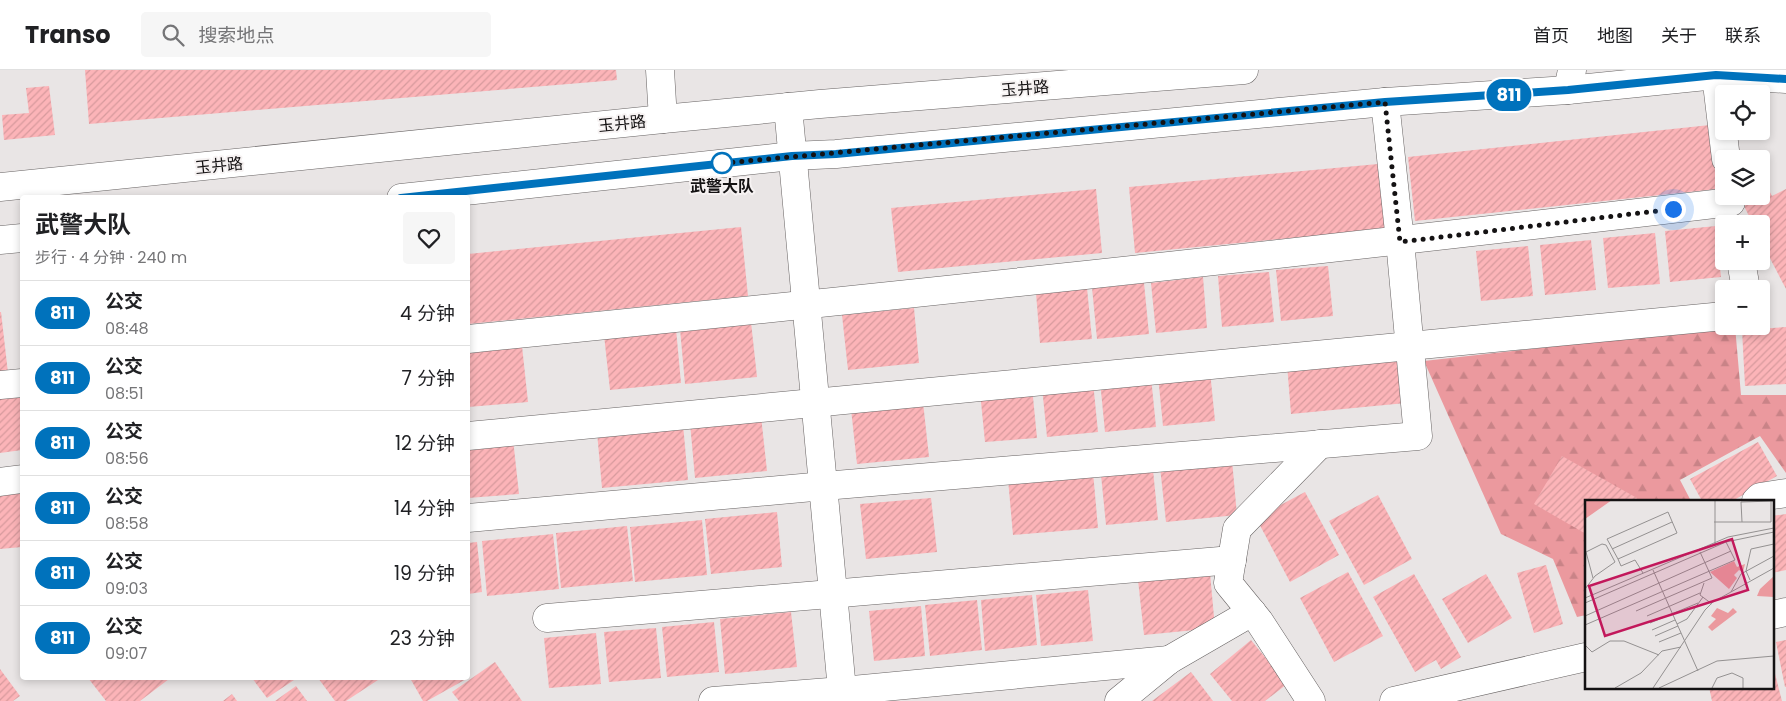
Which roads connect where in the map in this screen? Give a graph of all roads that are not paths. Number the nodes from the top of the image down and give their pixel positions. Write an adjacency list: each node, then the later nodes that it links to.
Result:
1 (660, 70): 8 (street)
2 (1244, 70): 7 (street, 玉井路)
3 (1716, 75): 4 (street); 5 (street); 9 (street)
4 (1786, 79)
5 (1570, 80): 6 (street)
6 (1385, 102): 10 (street); 16 (street)
7 (788, 107): 8 (street, 玉井路); 10 (street)
8 (663, 119): 11 (street, 玉井路)
9 (1725, 150)
10 (792, 156): 12 (street); 17 (street)
11 (0, 187)
12 (429, 195)
13 (1732, 207): 16 (street)
14 (20, 238): 15 (street)
15 (0, 240)
16 (1400, 242): 17 (street); 20 (street)
17 (806, 306): 19 (street); 23 (street)
18 (1715, 317): 20 (street)
19 (470, 339)
20 (1410, 346): 23 (street); 25 (street)
21 (20, 383): 22 (street)
22 (0, 385)
23 (816, 402): 24 (street); 28 (street)
24 (470, 436)
25 (1320, 444): 28 (street); 32 (street)
26 (20, 479): 27 (street)
27 (0, 482)
28 (824, 486): 31 (street); 33 (street)
29 (1786, 493): 30 (street)
30 (1757, 500)
31 (470, 518)
32 (1232, 560): 33 (street); 34 (street)
33 (834, 595): 35 (street); 38 (street)
34 (1252, 612): 37 (street); 41 (street)
35 (547, 618)
36 (1584, 656): 42 (street)
37 (1168, 660): 38 (street); 40 (street)
38 (843, 696): 39 (street)
39 (713, 701)
40 (1119, 701)
41 (1311, 701)
42 (1394, 701)

